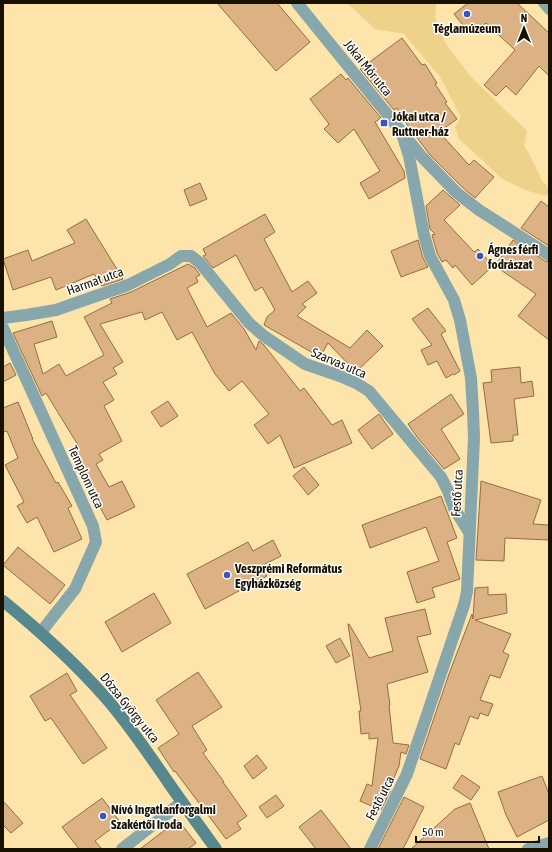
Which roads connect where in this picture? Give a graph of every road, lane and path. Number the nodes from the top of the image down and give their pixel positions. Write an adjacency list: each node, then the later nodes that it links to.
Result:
1 (297, 3): 4 (street, Jókai Mór utca)
2 (543, 3): 3 (street)
3 (549, 10)
4 (401, 131): 5 (street, Jókai Mór utca); 9 (street, Festő utca)
5 (549, 254)
6 (191, 256): 7 (street, Harmat utca); 9 (street, Szarvas utca)
7 (3, 318)
8 (3, 328): 11 (street, Templom utca)
9 (469, 532): 16 (street, Festő utca)
10 (3, 601): 11 (main road, Dózsa György utca)
11 (41, 632): 12 (main road, Dózsa György utca)
12 (182, 802): 14 (street); 15 (main road, Dózsa György utca)
13 (549, 843): 17 (street)
14 (122, 849)
15 (216, 849)
16 (370, 849)
17 (528, 849)

